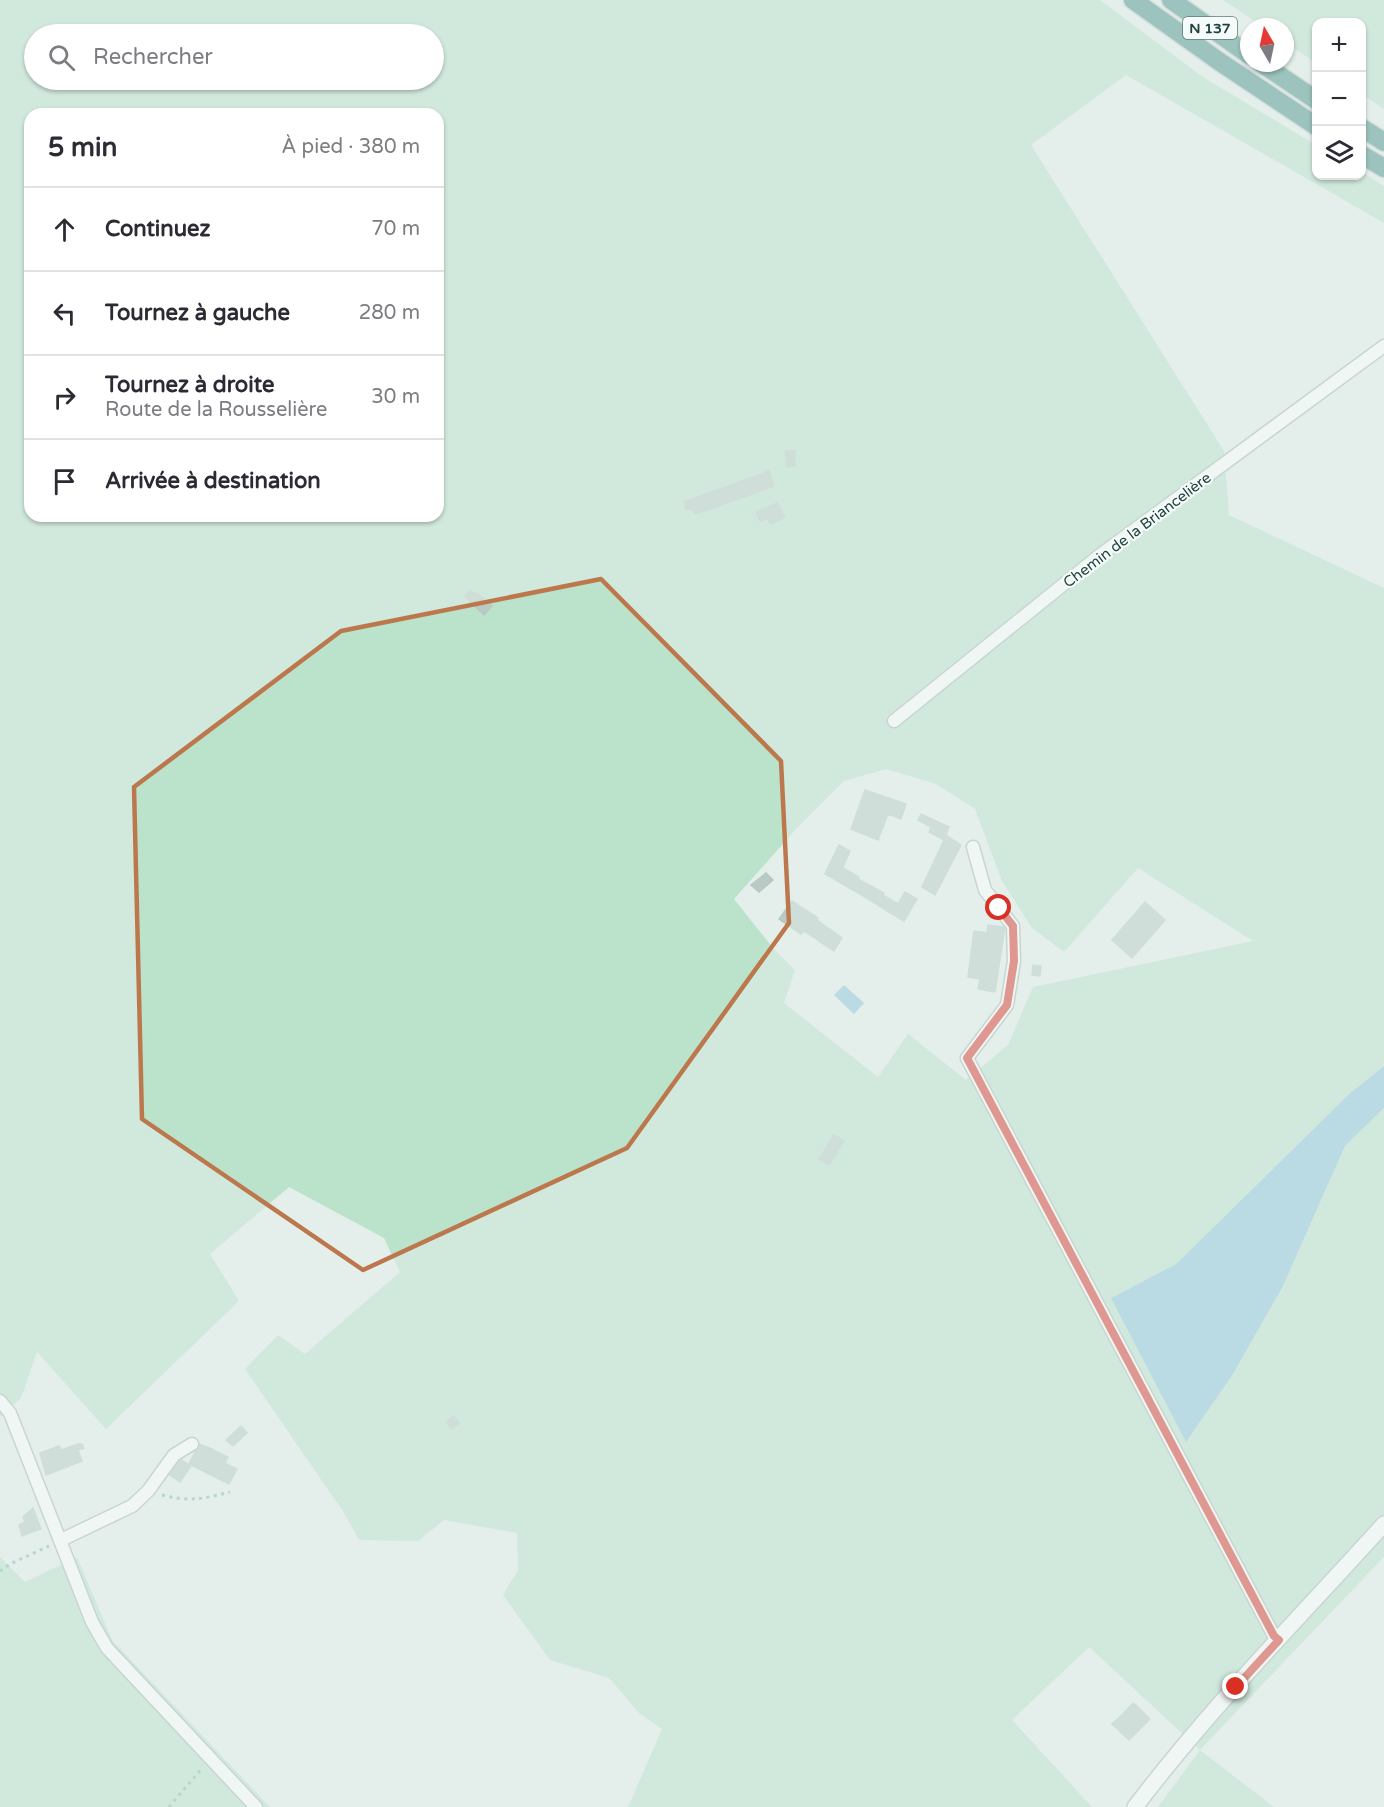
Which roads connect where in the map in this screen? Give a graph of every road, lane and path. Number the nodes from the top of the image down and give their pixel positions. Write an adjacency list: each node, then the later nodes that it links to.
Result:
1 (1133, 0): 6 (highway, N 137)
2 (1171, 0): 3 (highway, N 137)
3 (1240, 49)
4 (1275, 72): 5 (highway)
5 (1312, 97)
6 (1312, 123)
7 (1366, 131): 8 (highway)
8 (1384, 142)
9 (1366, 157): 10 (highway)
10 (1384, 168)
11 (1384, 346): 12 (street, Chemin de la Briancelière)
12 (894, 721)
13 (973, 847): 21 (street)
14 (0, 1401): 19 (street)
15 (192, 1443): 16 (street)
16 (148, 1491): 17 (path); 19 (street)
17 (230, 1492)
18 (1384, 1524): 21 (street)
19 (61, 1540): 20 (path); 22 (street)
20 (0, 1571)
21 (1279, 1640): 25 (street)
22 (210, 1758): 23 (path); 24 (street)
23 (169, 1807)
24 (256, 1807)
25 (1135, 1807)

